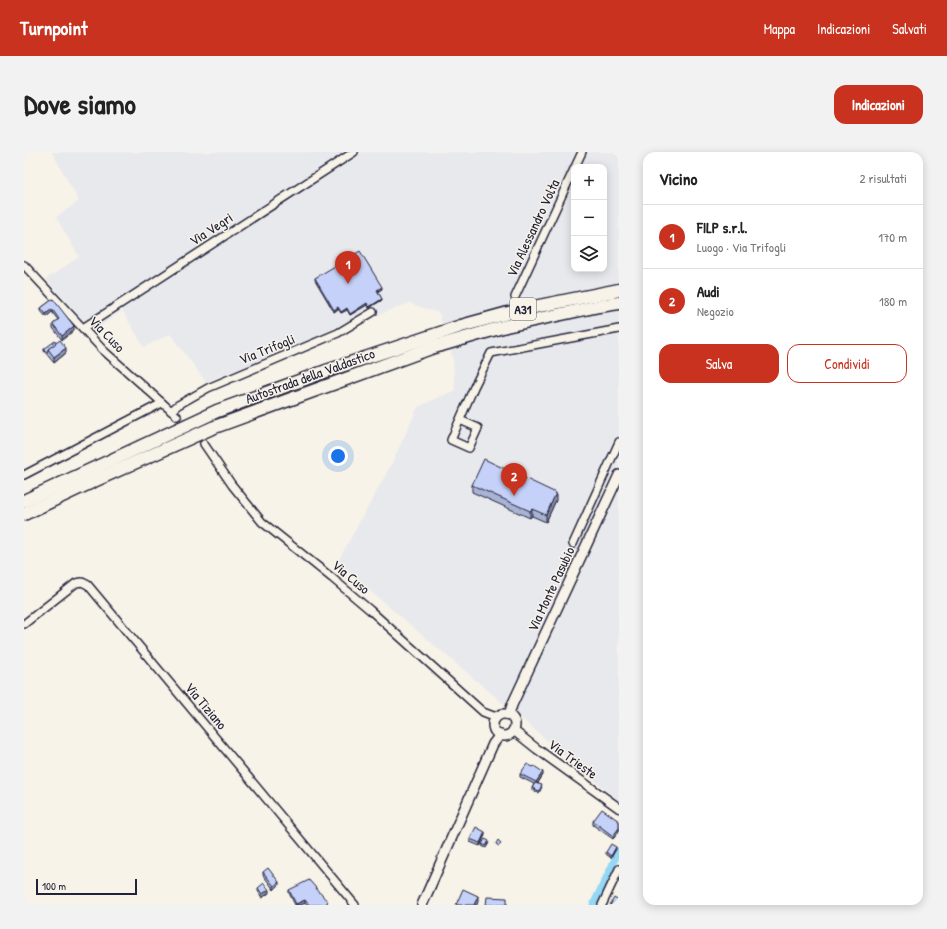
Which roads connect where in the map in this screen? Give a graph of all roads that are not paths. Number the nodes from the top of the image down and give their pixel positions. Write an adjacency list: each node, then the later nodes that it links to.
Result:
1 (354, 152): 10 (street, Via Vegri)
2 (582, 152): 3 (street, Via Alessandro Volta)
3 (576, 164)
4 (571, 175): 7 (street, Via Alessandro Volta)
5 (24, 265): 10 (street, Via Cuso)
6 (619, 290): 12 (highway, Autostrada della Valdastico / A31)
7 (515, 297)
8 (619, 303): 12 (highway, Autostrada della Valdastico / A31)
9 (373, 312): 14 (street, Via Trifogli)
10 (83, 328): 13 (street, Via Cuso)
11 (619, 329): 15 (street)
12 (430, 342): 20 (highway, Autostrada della Valdastico); 21 (highway, Autostrada della Valdastico)
13 (162, 403): 14 (street, Via Cuso); 18 (street)
14 (174, 414)
15 (460, 420)
16 (619, 442): 22 (street, Via Monte Pasubio)
17 (204, 444): 25 (street, Via Cuso)
18 (24, 475)
19 (619, 475): 24 (main road, Via Monte Pasubio)
20 (24, 501)
21 (24, 514)
22 (573, 544)
23 (24, 624): 30 (street, Via Tiziano)
24 (509, 715): 25 (main road); 26 (main road)
25 (496, 717): 27 (main road)
26 (514, 730): 27 (main road); 28 (street, Via Trieste)
27 (500, 735): 31 (main road)
28 (619, 808)
29 (619, 869): 32 (street)
30 (355, 905)
31 (422, 905)
32 (602, 905)

